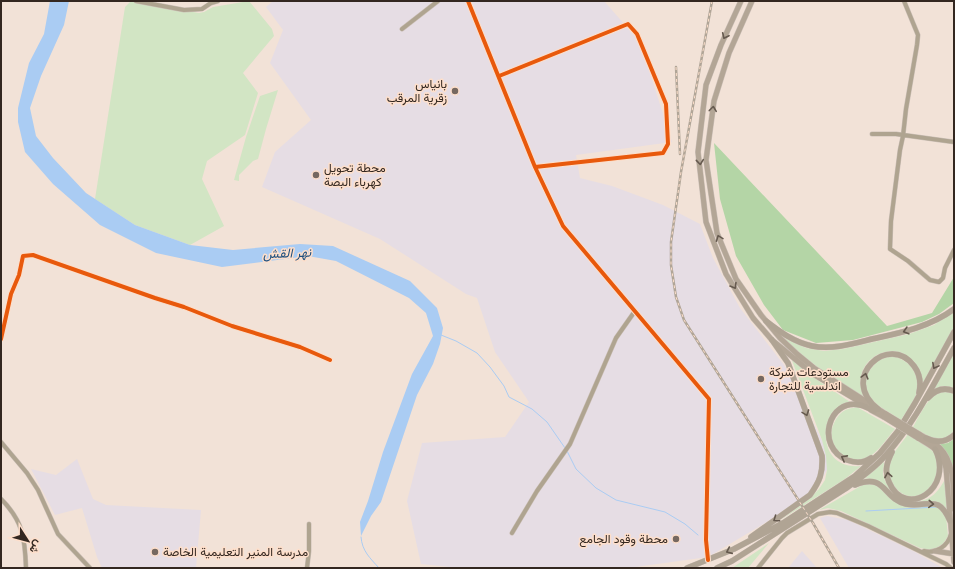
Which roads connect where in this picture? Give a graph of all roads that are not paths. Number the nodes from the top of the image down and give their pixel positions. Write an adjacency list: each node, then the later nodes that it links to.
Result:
1 (136, 1): 2 (street)
2 (215, 1)
3 (438, 1): 8 (street)
4 (468, 1): 9 (street)
5 (741, 1): 20 (main road, one-way to 20)
6 (752, 1): 17 (main road, one-way to 6)
7 (904, 1): 11 (street)
8 (402, 29)
9 (499, 76): 13 (street); 13 (street)
10 (872, 134): 11 (street)
11 (903, 136): 12 (street); 14 (street)
12 (954, 142)
13 (535, 167): 16 (street)
14 (954, 250)
15 (954, 309): 17 (highway, one-way to 17)
16 (634, 311): 40 (street); 45 (street)
17 (766, 321): 25 (main road)
18 (954, 332): 24 (highway, one-way to 24)
19 (1, 339): 22 (street)
20 (772, 340): 25 (main road); 41 (highway, one-way to 41)
21 (954, 348): 26 (highway)
22 (330, 360)
23 (954, 390): 26 (highway)
24 (915, 403): 25 (highway, one-way to 24); 33 (highway)
25 (876, 410): 28 (main road, bridge); 33 (highway, one-way to 25)
26 (917, 413): 27 (highway)
27 (904, 433): 32 (highway, one-way to 27); 34 (highway)
28 (918, 436): 30 (main road); 32 (main road)
29 (954, 436): 30 (highway)
30 (926, 438): 36 (main road)
31 (1, 442): 49 (street)
32 (935, 449): 37 (main road)
33 (880, 453): 41 (highway)
34 (845, 489): 37 (highway, one-way to 37); 47 (highway)
35 (1, 499): 48 (street)
36 (954, 509)
37 (950, 521): 39 (main road)
38 (309, 524): 50 (street)
39 (951, 532): 43 (street); 44 (main road)
40 (512, 533)
41 (743, 544): 45 (highway, one-way to 45)
42 (918, 550): 43 (street); 53 (street); 54 (street)
43 (935, 551): 44 (main road)
44 (954, 554): 46 (main road)
45 (708, 560): 51 (highway)
46 (954, 562)
47 (726, 566): 52 (highway)
48 (26, 568)
49 (90, 568)
50 (307, 568)
51 (687, 568)
52 (717, 568)
53 (758, 568)
54 (951, 568)

